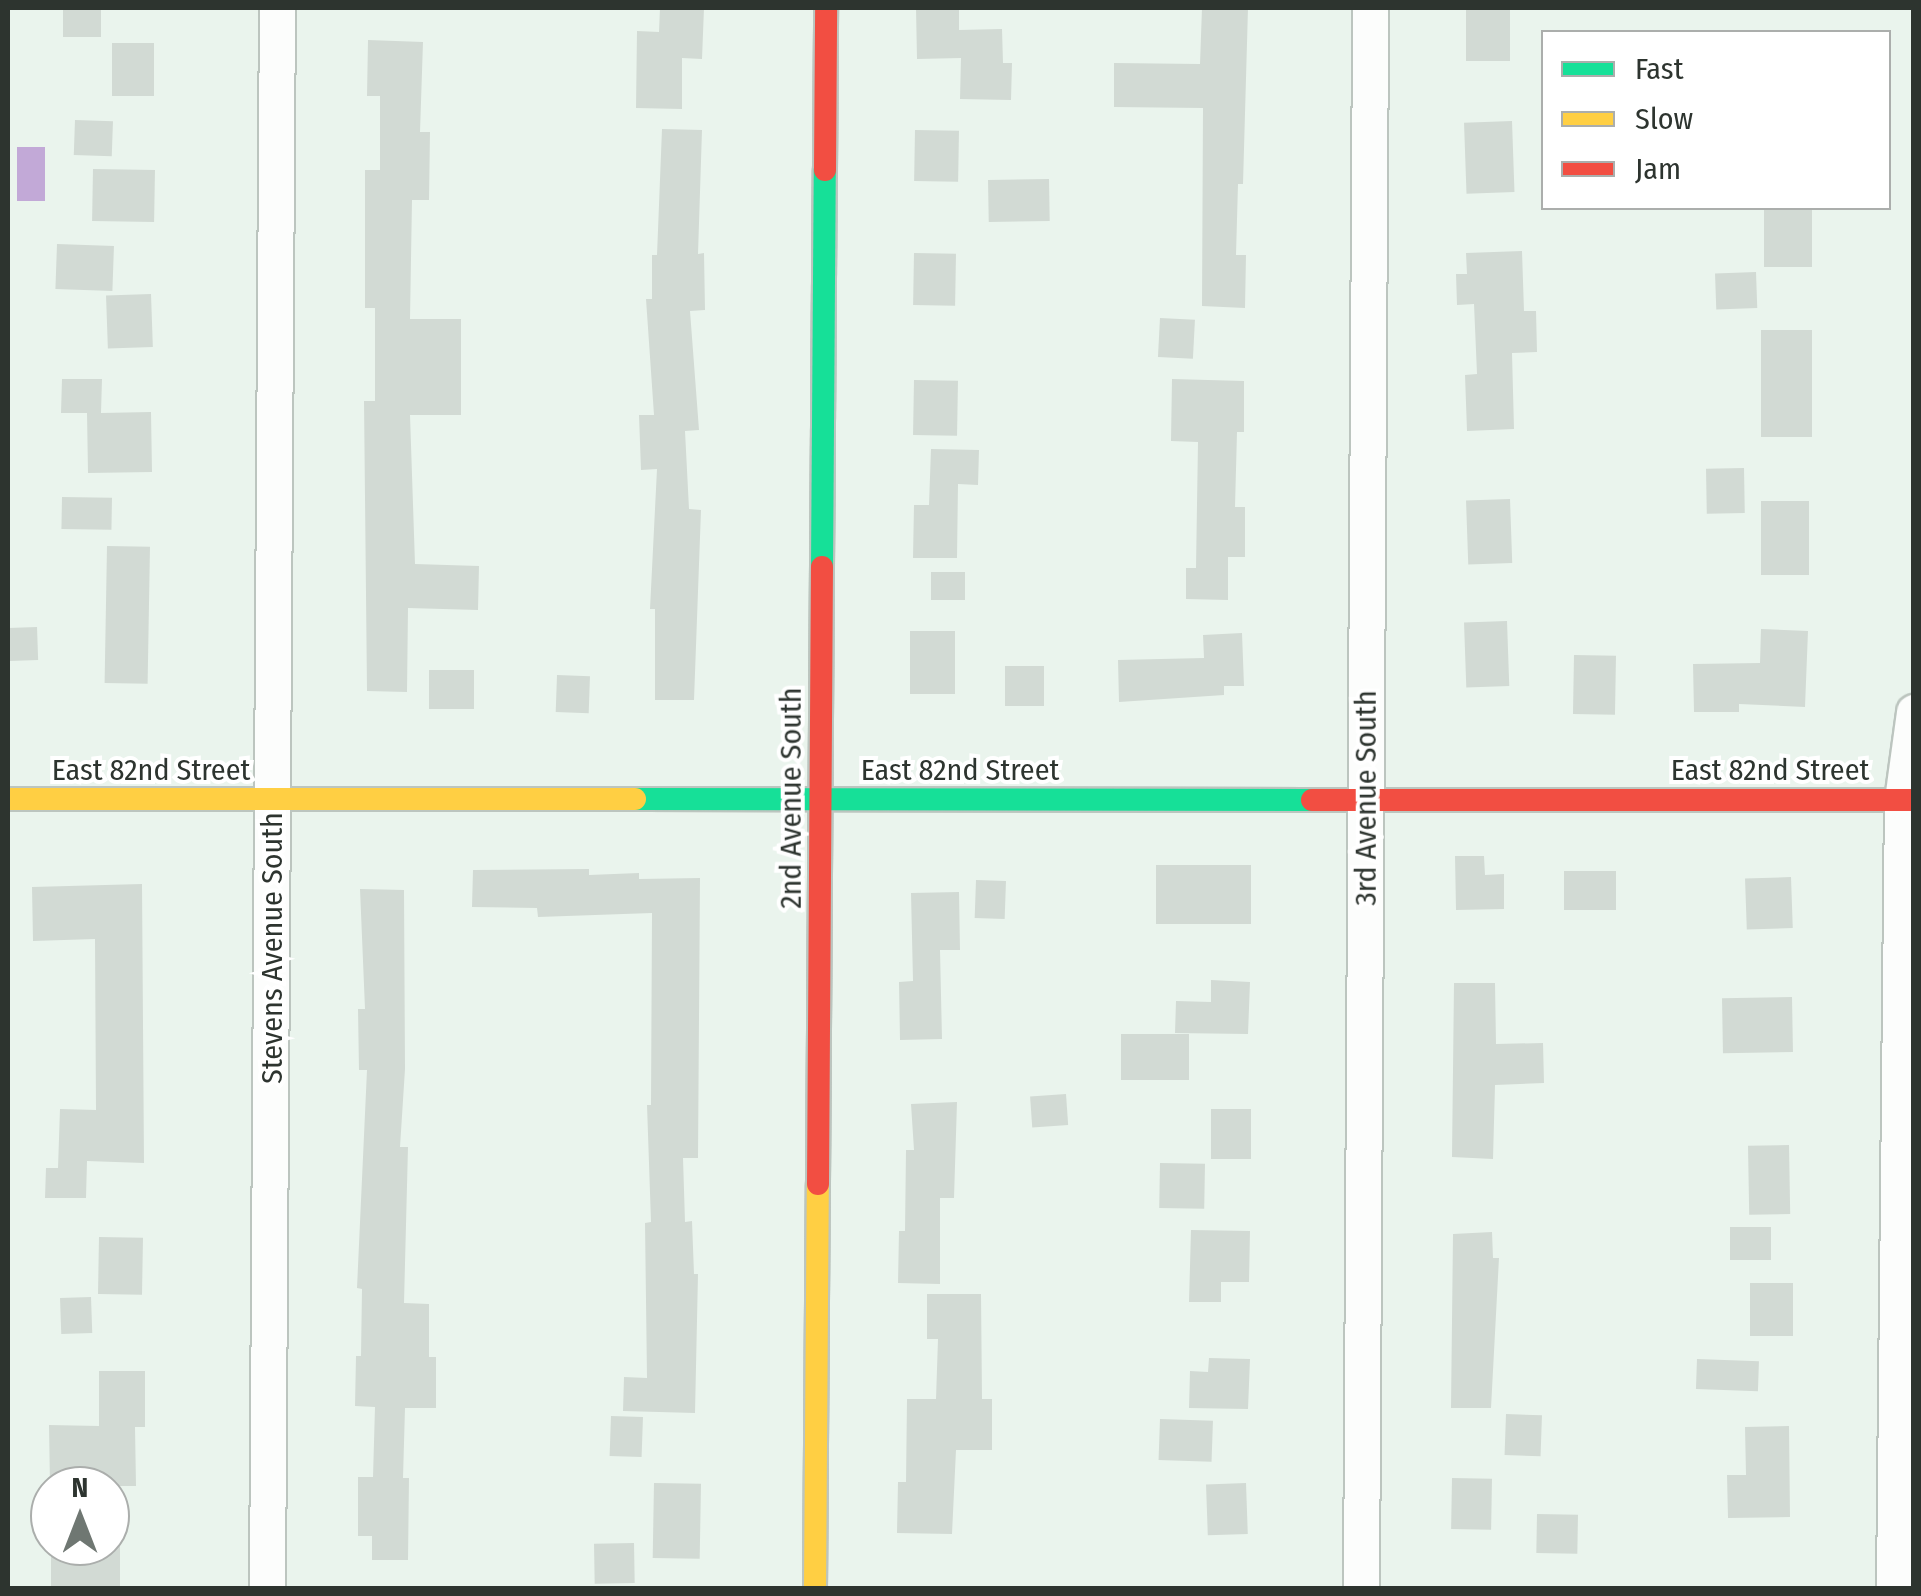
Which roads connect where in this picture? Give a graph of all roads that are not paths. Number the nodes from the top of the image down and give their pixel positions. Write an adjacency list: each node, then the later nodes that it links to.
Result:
1 (277, 8): 6 (street, Stevens Avenue South)
2 (826, 8): 7 (street, 2nd Avenue South)
3 (1370, 8): 8 (street, 3rd Avenue South)
4 (1914, 712): 9 (street)
5 (8, 799): 6 (street, East 82nd Street)
6 (273, 800): 7 (street, East 82nd Street); 10 (street, Stevens Avenue South)
7 (821, 800): 8 (street, East 82nd Street); 11 (street, 2nd Avenue South)
8 (1366, 800): 9 (street, East 82nd Street); 12 (street, 3rd Avenue South)
9 (1908, 800): 13 (street)
10 (266, 1588)
11 (815, 1588)
12 (1361, 1588)
13 (1894, 1588)

